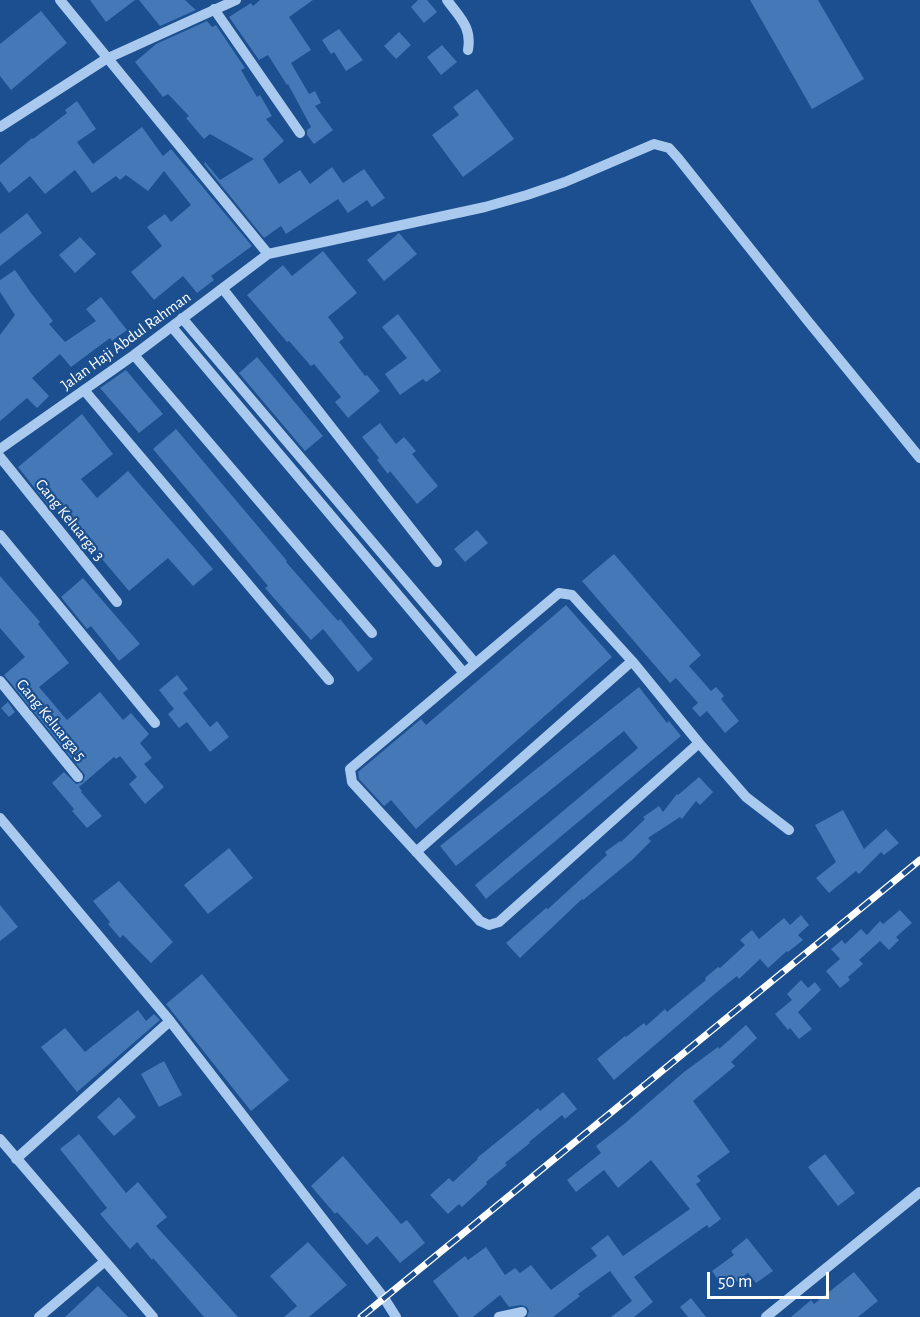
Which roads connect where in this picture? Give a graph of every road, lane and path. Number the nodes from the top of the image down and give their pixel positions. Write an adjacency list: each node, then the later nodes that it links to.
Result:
1 (60, 0): 6 (street)
2 (236, 0): 4 (street)
3 (447, 0): 5 (street)
4 (214, 9): 6 (street); 8 (street)
5 (468, 50)
6 (106, 59): 7 (street); 9 (street)
7 (0, 126)
8 (300, 133)
9 (268, 254): 10 (street, Jalan Haji Abdul Rahman); 17 (street)
10 (223, 289): 11 (street, Jalan Haji Abdul Rahman); 19 (street)
11 (182, 318): 12 (street, Jalan Haji Abdul Rahman); 23 (street)
12 (172, 327): 13 (street, Jalan Haji Abdul Rahman); 24 (street)
13 (134, 355): 14 (street, Jalan Haji Abdul Rahman); 21 (street)
14 (84, 390): 15 (street, Jalan Haji Abdul Rahman); 25 (street)
15 (0, 448)
16 (0, 457): 20 (street, Gang Keluarga 3)
17 (920, 458)
18 (0, 536): 27 (street)
19 (437, 562)
20 (117, 602)
21 (372, 633)
22 (632, 661): 23 (street); 28 (street); 32 (street)
23 (475, 663): 24 (street)
24 (463, 672): 32 (street)
25 (329, 680)
26 (0, 681): 29 (street, Gang Keluarga 5)
27 (155, 723)
28 (699, 743): 31 (street); 32 (street)
29 (78, 777)
30 (0, 818): 33 (street)
31 (789, 830)
32 (416, 852)
33 (170, 1021): 35 (street); 41 (street)
34 (0, 1139): 35 (street)
35 (16, 1159): 37 (street)
36 (920, 1192): 43 (street)
37 (104, 1262): 39 (street); 40 (street)
38 (522, 1312): 42 (street)
39 (39, 1317)
40 (153, 1317)
41 (396, 1317)
42 (499, 1317)
43 (766, 1317)

